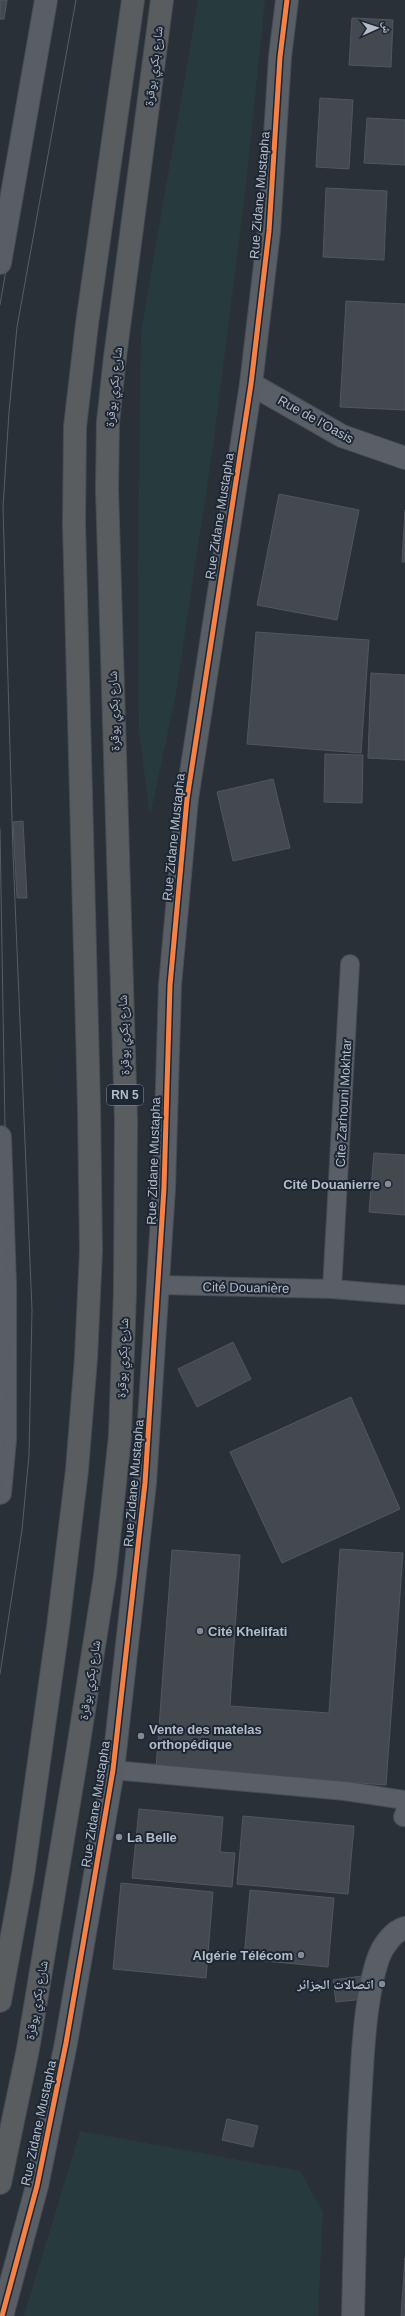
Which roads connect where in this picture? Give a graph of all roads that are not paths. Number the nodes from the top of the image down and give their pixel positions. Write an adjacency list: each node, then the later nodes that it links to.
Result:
1 (46, 0): 5 (street)
2 (133, 0): 17 (highway, RN 5)
3 (162, 0): 18 (highway, شارع بكري بوقرة / RN 5)
4 (287, 0): 6 (street, Rue Zidane Mustapha)
5 (0, 263)
6 (251, 384): 7 (street, Rue de l'Oasis); 10 (street, Rue Zidane Mustapha)
7 (405, 458)
8 (350, 964): 11 (lane, Cite Zarhouni Mokhtar)
9 (0, 1137): 13 (street)
10 (159, 1285): 11 (lane, Cité Douanière); 14 (street, Rue Zidane Mustapha)
11 (332, 1289): 12 (lane)
12 (405, 1295)
13 (0, 1493)
14 (113, 1770): 15 (lane); 19 (street, Rue Zidane Mustapha)
15 (404, 1809)
16 (405, 1928): 20 (street)
17 (0, 2001)
18 (0, 2183)
19 (2, 2316)
20 (353, 2316)

